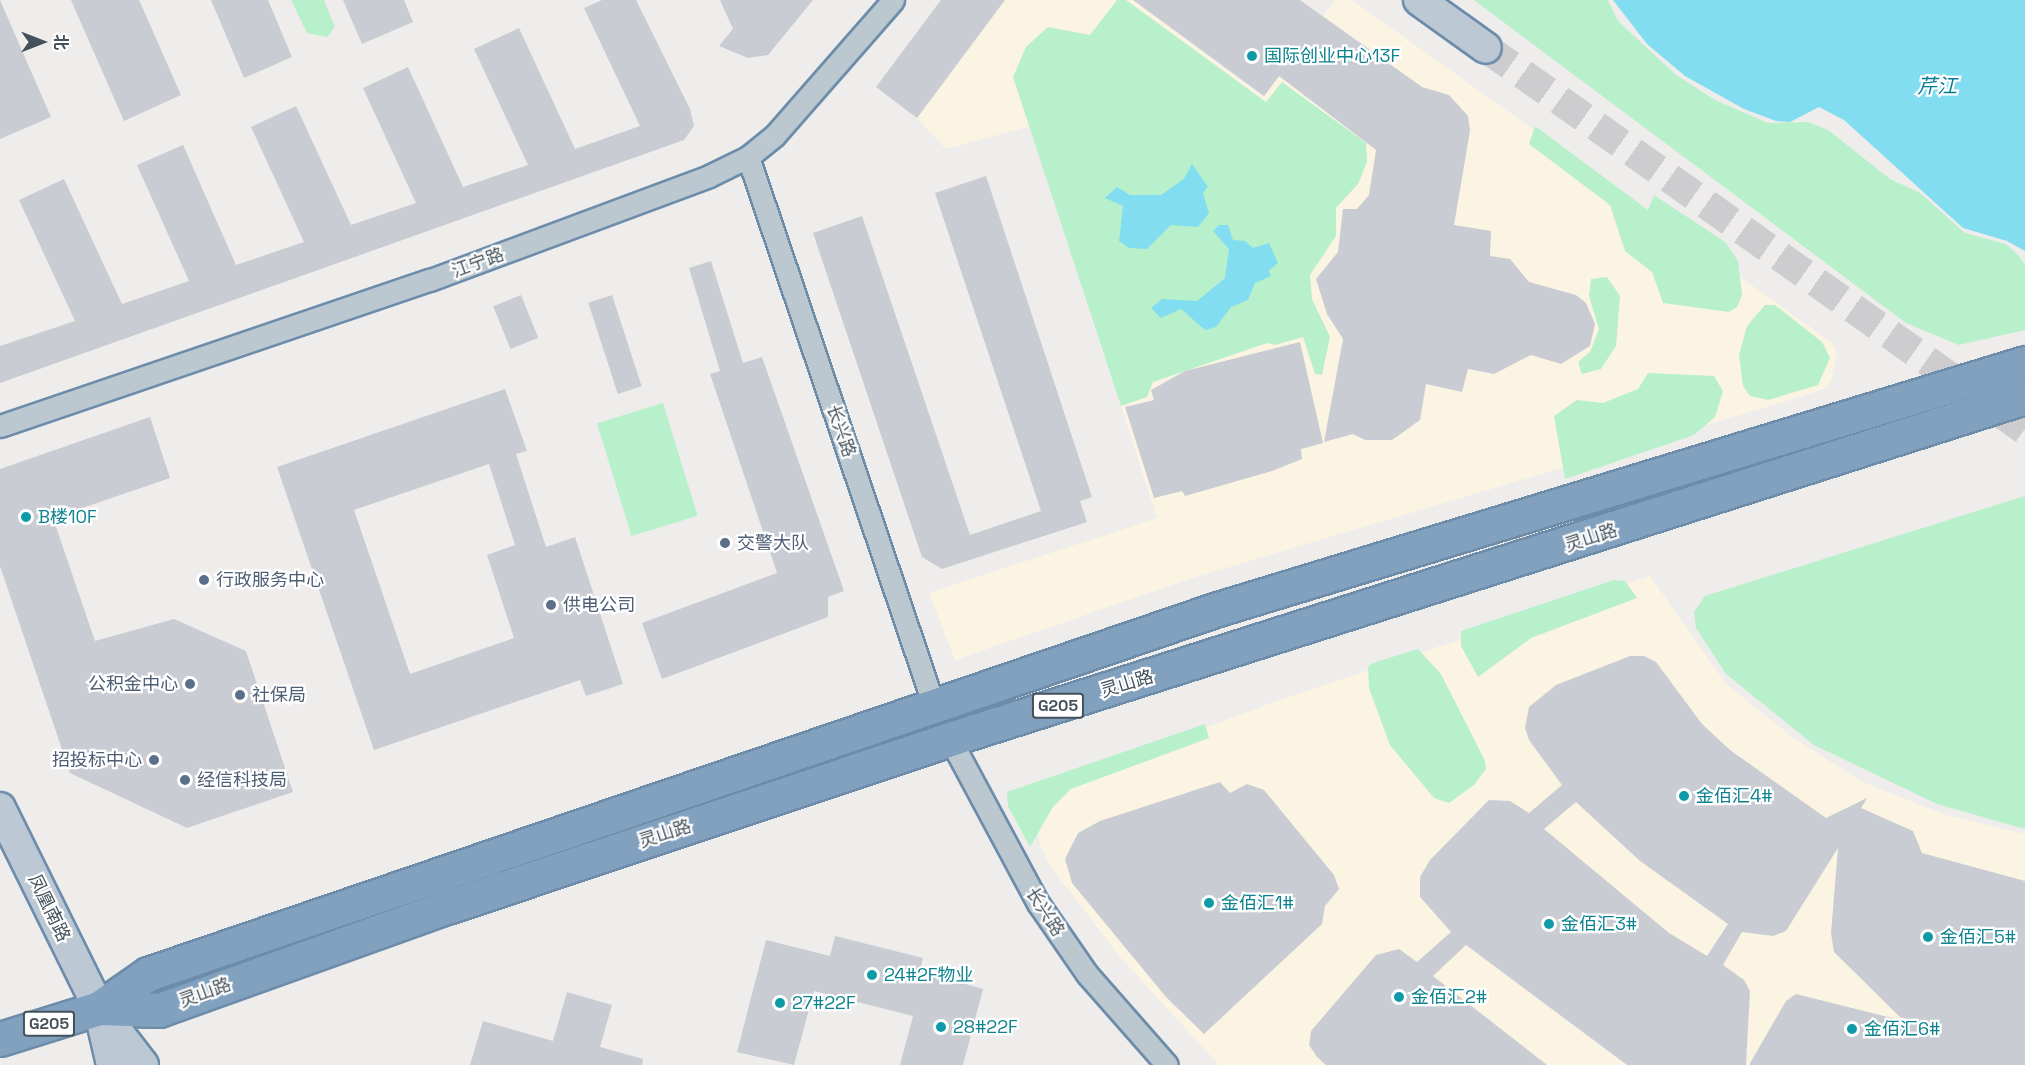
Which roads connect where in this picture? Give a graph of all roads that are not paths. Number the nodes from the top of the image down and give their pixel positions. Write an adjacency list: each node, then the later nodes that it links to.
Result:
1 (893, 0): 4 (street, 江宁路)
2 (1419, 0): 3 (main road)
3 (1486, 48)
4 (748, 157): 7 (street, 江宁路); 8 (street, 长兴路)
5 (2025, 363): 8 (highway, 灵山路)
6 (2022, 397): 9 (highway, 灵山路 / G205)
7 (0, 426)
8 (934, 706): 11 (highway, 灵山路)
9 (950, 739): 11 (highway, 灵山路 / G205); 15 (street, 长兴路)
10 (0, 808): 11 (main road, 凤凰南路)
11 (99, 1008): 12 (highway, 灵山路 / G205); 13 (main road); 14 (main road)
12 (0, 1039)
13 (112, 1065)
14 (143, 1065)
15 (1167, 1065)

